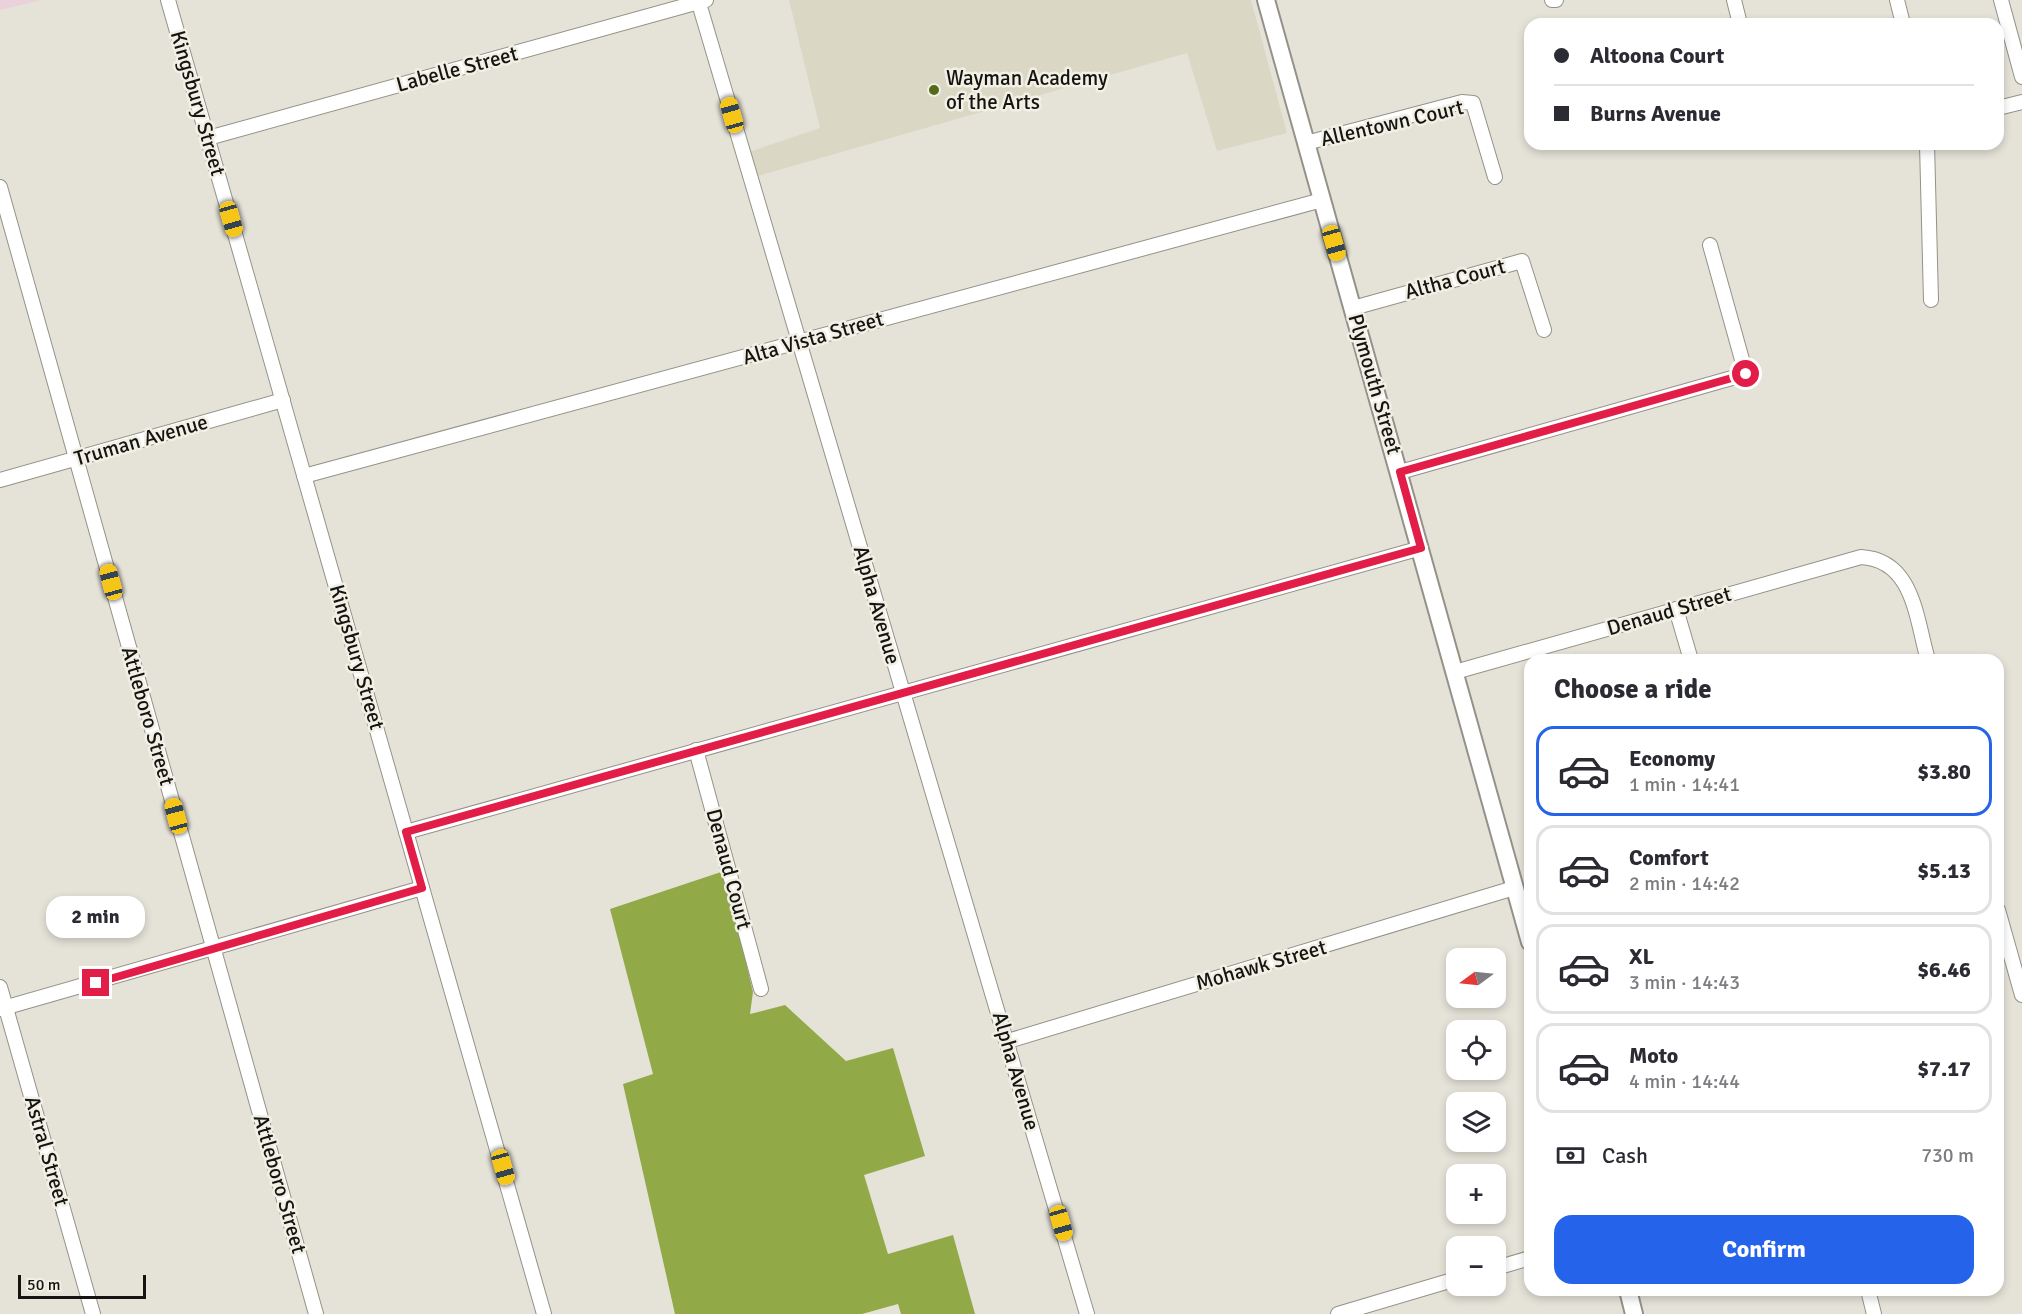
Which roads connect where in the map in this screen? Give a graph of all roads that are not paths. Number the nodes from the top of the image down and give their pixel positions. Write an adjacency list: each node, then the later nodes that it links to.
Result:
1 (168, 0): 12 (street, Kingsbury Street)
2 (1266, 0): 13 (street, Plymouth Street)
3 (1734, 0): 7 (street)
4 (1897, 0): 8 (street)
5 (2001, 0): 9 (street)
6 (701, 1): 12 (street, Labelle Street); 22 (street, Alpha Avenue)
7 (1738, 18)
8 (1902, 18)
9 (2022, 77)
10 (2022, 102): 11 (street)
11 (2004, 106)
12 (208, 138): 23 (street, Kingsbury Street)
13 (1306, 143): 15 (street, Allentown Court); 17 (street, Plymouth Street)
14 (1927, 150): 19 (street)
15 (1495, 177)
16 (0, 187): 24 (street, Attleboro Street)
17 (1322, 200): 20 (street, Plymouth Street); 22 (street, Alta Vista Street)
18 (1710, 245): 25 (street)
19 (1931, 300)
20 (1353, 308): 21 (street, Altha Court); 25 (street, Plymouth Street)
21 (1544, 330)
22 (800, 341): 26 (street, Alta Vista Street); 33 (street, Alpha Avenue)
23 (283, 400): 24 (street, Truman Avenue); 26 (street, Kingsbury Street)
24 (76, 459): 27 (street, Truman Avenue); 40 (street, Attleboro Street)
25 (1400, 472): 28 (street, Plymouth Street)
26 (304, 476): 35 (street, Kingsbury Street)
27 (0, 480)
28 (1421, 548): 32 (street, Plymouth Street); 33 (street)
29 (1676, 609): 30 (street); 31 (street, Denaud Street); 32 (street, Denaud Street)
30 (1689, 654)
31 (1926, 654)
32 (1455, 672): 37 (street, Plymouth Street)
33 (903, 693): 34 (street); 45 (street, Alpha Avenue)
34 (696, 750): 35 (street); 42 (street, Denaud Court)
35 (406, 832): 36 (street, Kingsbury Street)
36 (422, 888): 40 (street); 53 (street, Kingsbury Street)
37 (1514, 888): 38 (street, Plymouth Street); 45 (street, Mohawk Street)
38 (1524, 922)
39 (2004, 931): 43 (street)
40 (214, 949): 44 (street); 52 (street, Attleboro Street)
41 (0, 987): 44 (street, Astral Street)
42 (761, 989)
43 (2022, 995)
44 (3, 1008): 51 (street, Astral Street)
45 (1008, 1041): 54 (street, Alpha Avenue)
46 (1524, 1260): 47 (street)
47 (1506, 1265)
48 (1446, 1282): 55 (street)
49 (1630, 1296): 56 (street)
50 (1870, 1296): 57 (street)
51 (93, 1314)
52 (316, 1314)
53 (544, 1314)
54 (1087, 1314)
55 (1338, 1314)
56 (1635, 1314)
57 (1874, 1314)

